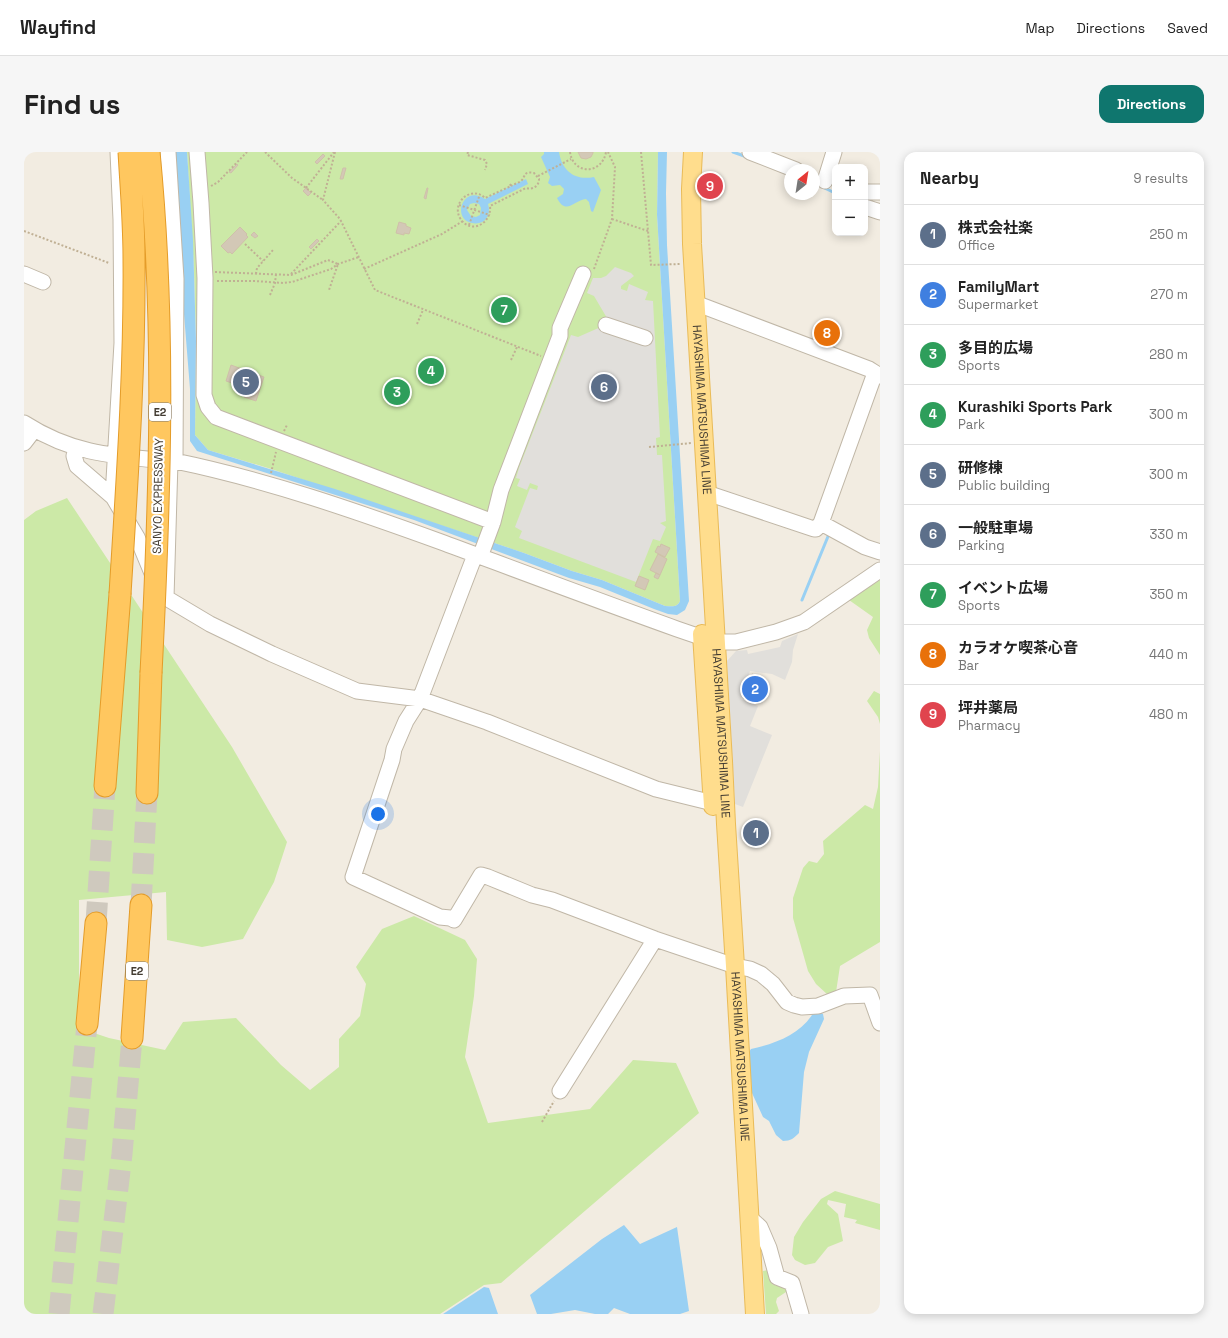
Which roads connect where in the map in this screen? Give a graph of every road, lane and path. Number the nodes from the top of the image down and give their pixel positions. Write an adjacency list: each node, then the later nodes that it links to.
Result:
1 (118, 152): 47 (street)
2 (129, 152): 86 (highway, bridge)
3 (149, 152): 87 (highway, SANYO EXPRESSWAY / E2, bridge)
4 (168, 152): 55 (street)
5 (197, 152): 23 (street)
6 (247, 152): 23 (path)
7 (265, 152): 22 (path)
8 (335, 152): 22 (path); 29 (path)
9 (468, 152): 19 (path)
10 (570, 152): 17 (path)
11 (607, 152): 17 (path); 35 (path)
12 (641, 152): 40 (path)
13 (681, 152): 46 (main road, HAYASHIMA MATSUSHIMA LINE)
14 (693, 152): 60 (main road, HAYASHIMA MATSUSHIMA LINE)
15 (750, 152): 18 (street)
16 (834, 152): 21 (street)
17 (571, 159): 20 (path)
18 (784, 165)
19 (486, 170)
20 (538, 176): 27 (path); 34 (path)
21 (825, 181)
22 (306, 188): 29 (path)
23 (200, 190): 54 (street)
24 (465, 191): 28 (path)
25 (868, 192): 26 (street)
26 (880, 192)
27 (480, 194): 28 (path); 32 (path)
28 (468, 195): 30 (path)
29 (323, 200): 36 (path)
30 (459, 205): 32 (path); 37 (path)
31 (868, 208): 33 (street)
32 (474, 210): 34 (path); 38 (path)
33 (880, 212)
34 (490, 215): 38 (path)
35 (612, 219): 40 (path); 53 (path)
36 (341, 220): 43 (path); 52 (path)
37 (462, 221): 38 (path); 48 (path)
38 (469, 225)
39 (24, 231): 47 (path)
40 (648, 231): 46 (path)
41 (245, 244): 44 (path)
42 (273, 250): 44 (path)
43 (359, 257): 45 (path); 48 (path)
44 (263, 262): 50 (path)
45 (338, 264): 52 (path); 57 (path); 58 (path)
46 (676, 264): 71 (main road, HAYASHIMA MATSUSHIMA LINE)
47 (119, 266): 55 (street); 74 (street)
48 (364, 269): 61 (path)
49 (24, 274): 56 (street)
50 (256, 274): 51 (path); 54 (path)
51 (276, 274): 52 (path); 57 (path)
52 (291, 275)
53 (585, 275): 67 (street)
54 (205, 278): 57 (path); 78 (street)
55 (176, 279): 75 (street)
56 (43, 282)
57 (275, 283): 59 (path)
58 (329, 290)
59 (270, 295)
60 (695, 303): 68 (street); 76 (main road, HAYASHIMA MATSUSHIMA LINE)
61 (423, 310): 62 (path); 65 (path)
62 (417, 324)
63 (606, 325): 64 (street)
64 (645, 338)
65 (517, 347): 66 (path); 67 (path)
66 (511, 360)
67 (551, 360): 78 (street)
68 (875, 376): 79 (street)
69 (29, 427): 70 (street); 72 (street)
70 (24, 443)
71 (686, 444): 73 (path); 84 (main road, HAYASHIMA MATSUSHIMA LINE)
72 (76, 447): 74 (street); 77 (street)
73 (649, 447)
74 (115, 456): 75 (street); 77 (street)
75 (172, 461): 80 (street); 83 (street)
76 (706, 494): 79 (street); 84 (main road, HAYASHIMA MATSUSHIMA LINE)
77 (112, 497): 83 (street)
78 (493, 522): 80 (street)
79 (821, 526): 81 (street)
80 (481, 550): 84 (street); 85 (street)
81 (880, 552)
82 (880, 570): 84 (street)
83 (166, 598): 85 (street)
84 (709, 640): 88 (main road, HAYASHIMA MATSUSHIMA LINE); 92 (main road, HAYASHIMA MATSUSHIMA LINE)
85 (420, 699): 88 (street); 91 (street)
86 (105, 786)
87 (147, 793)
88 (713, 803): 92 (main road, HAYASHIMA MATSUSHIMA LINE)
89 (141, 905): 95 (highway, E2)
90 (96, 923): 94 (highway)
91 (655, 939): 92 (street); 96 (street)
92 (730, 964): 93 (street); 98 (main road, HAYASHIMA MATSUSHIMA LINE); 99 (main road, HAYASHIMA MATSUSHIMA LINE)
93 (880, 1023)
94 (87, 1024)
95 (132, 1038)
96 (560, 1091): 97 (path)
97 (542, 1122)
98 (750, 1218): 100 (main road, HAYASHIMA MATSUSHIMA LINE); 101 (street)
99 (744, 1314)
100 (755, 1314)
101 (801, 1314)

